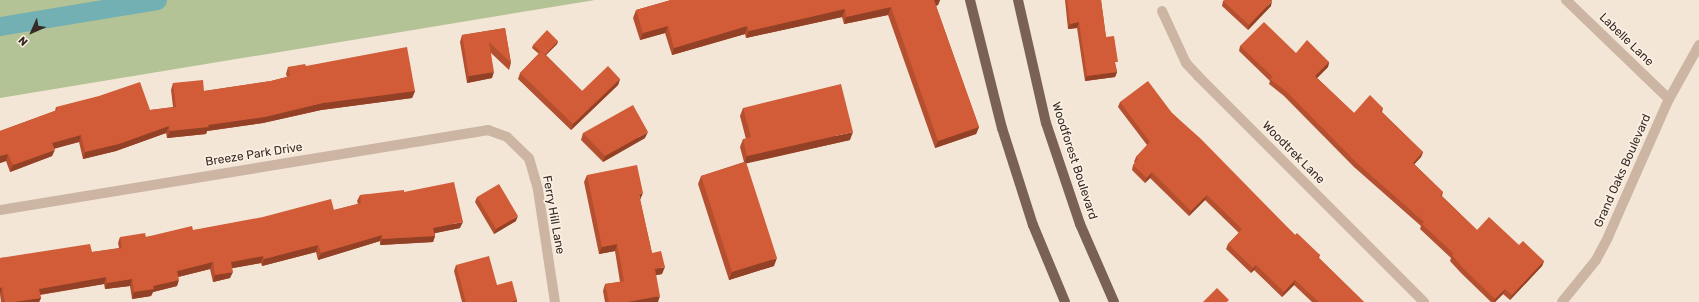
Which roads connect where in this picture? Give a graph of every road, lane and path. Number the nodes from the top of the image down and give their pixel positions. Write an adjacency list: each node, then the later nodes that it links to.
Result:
1 (970, 0): 10 (main road)
2 (1018, 0): 11 (main road, Woodforest Boulevard)
3 (1566, 0): 6 (street, Labelle Lane)
4 (1162, 10): 12 (street, Woodtrek Lane)
5 (1699, 45): 6 (street, Grand Oaks Boulevard)
6 (1669, 98): 13 (street, Grand Oaks Boulevard)
7 (510, 140): 8 (street, Breeze Park Drive); 9 (street, Ferry Hill Lane)
8 (0, 210)
9 (555, 302)
10 (1064, 302)
11 (1114, 302)
12 (1424, 302)
13 (1562, 302)

